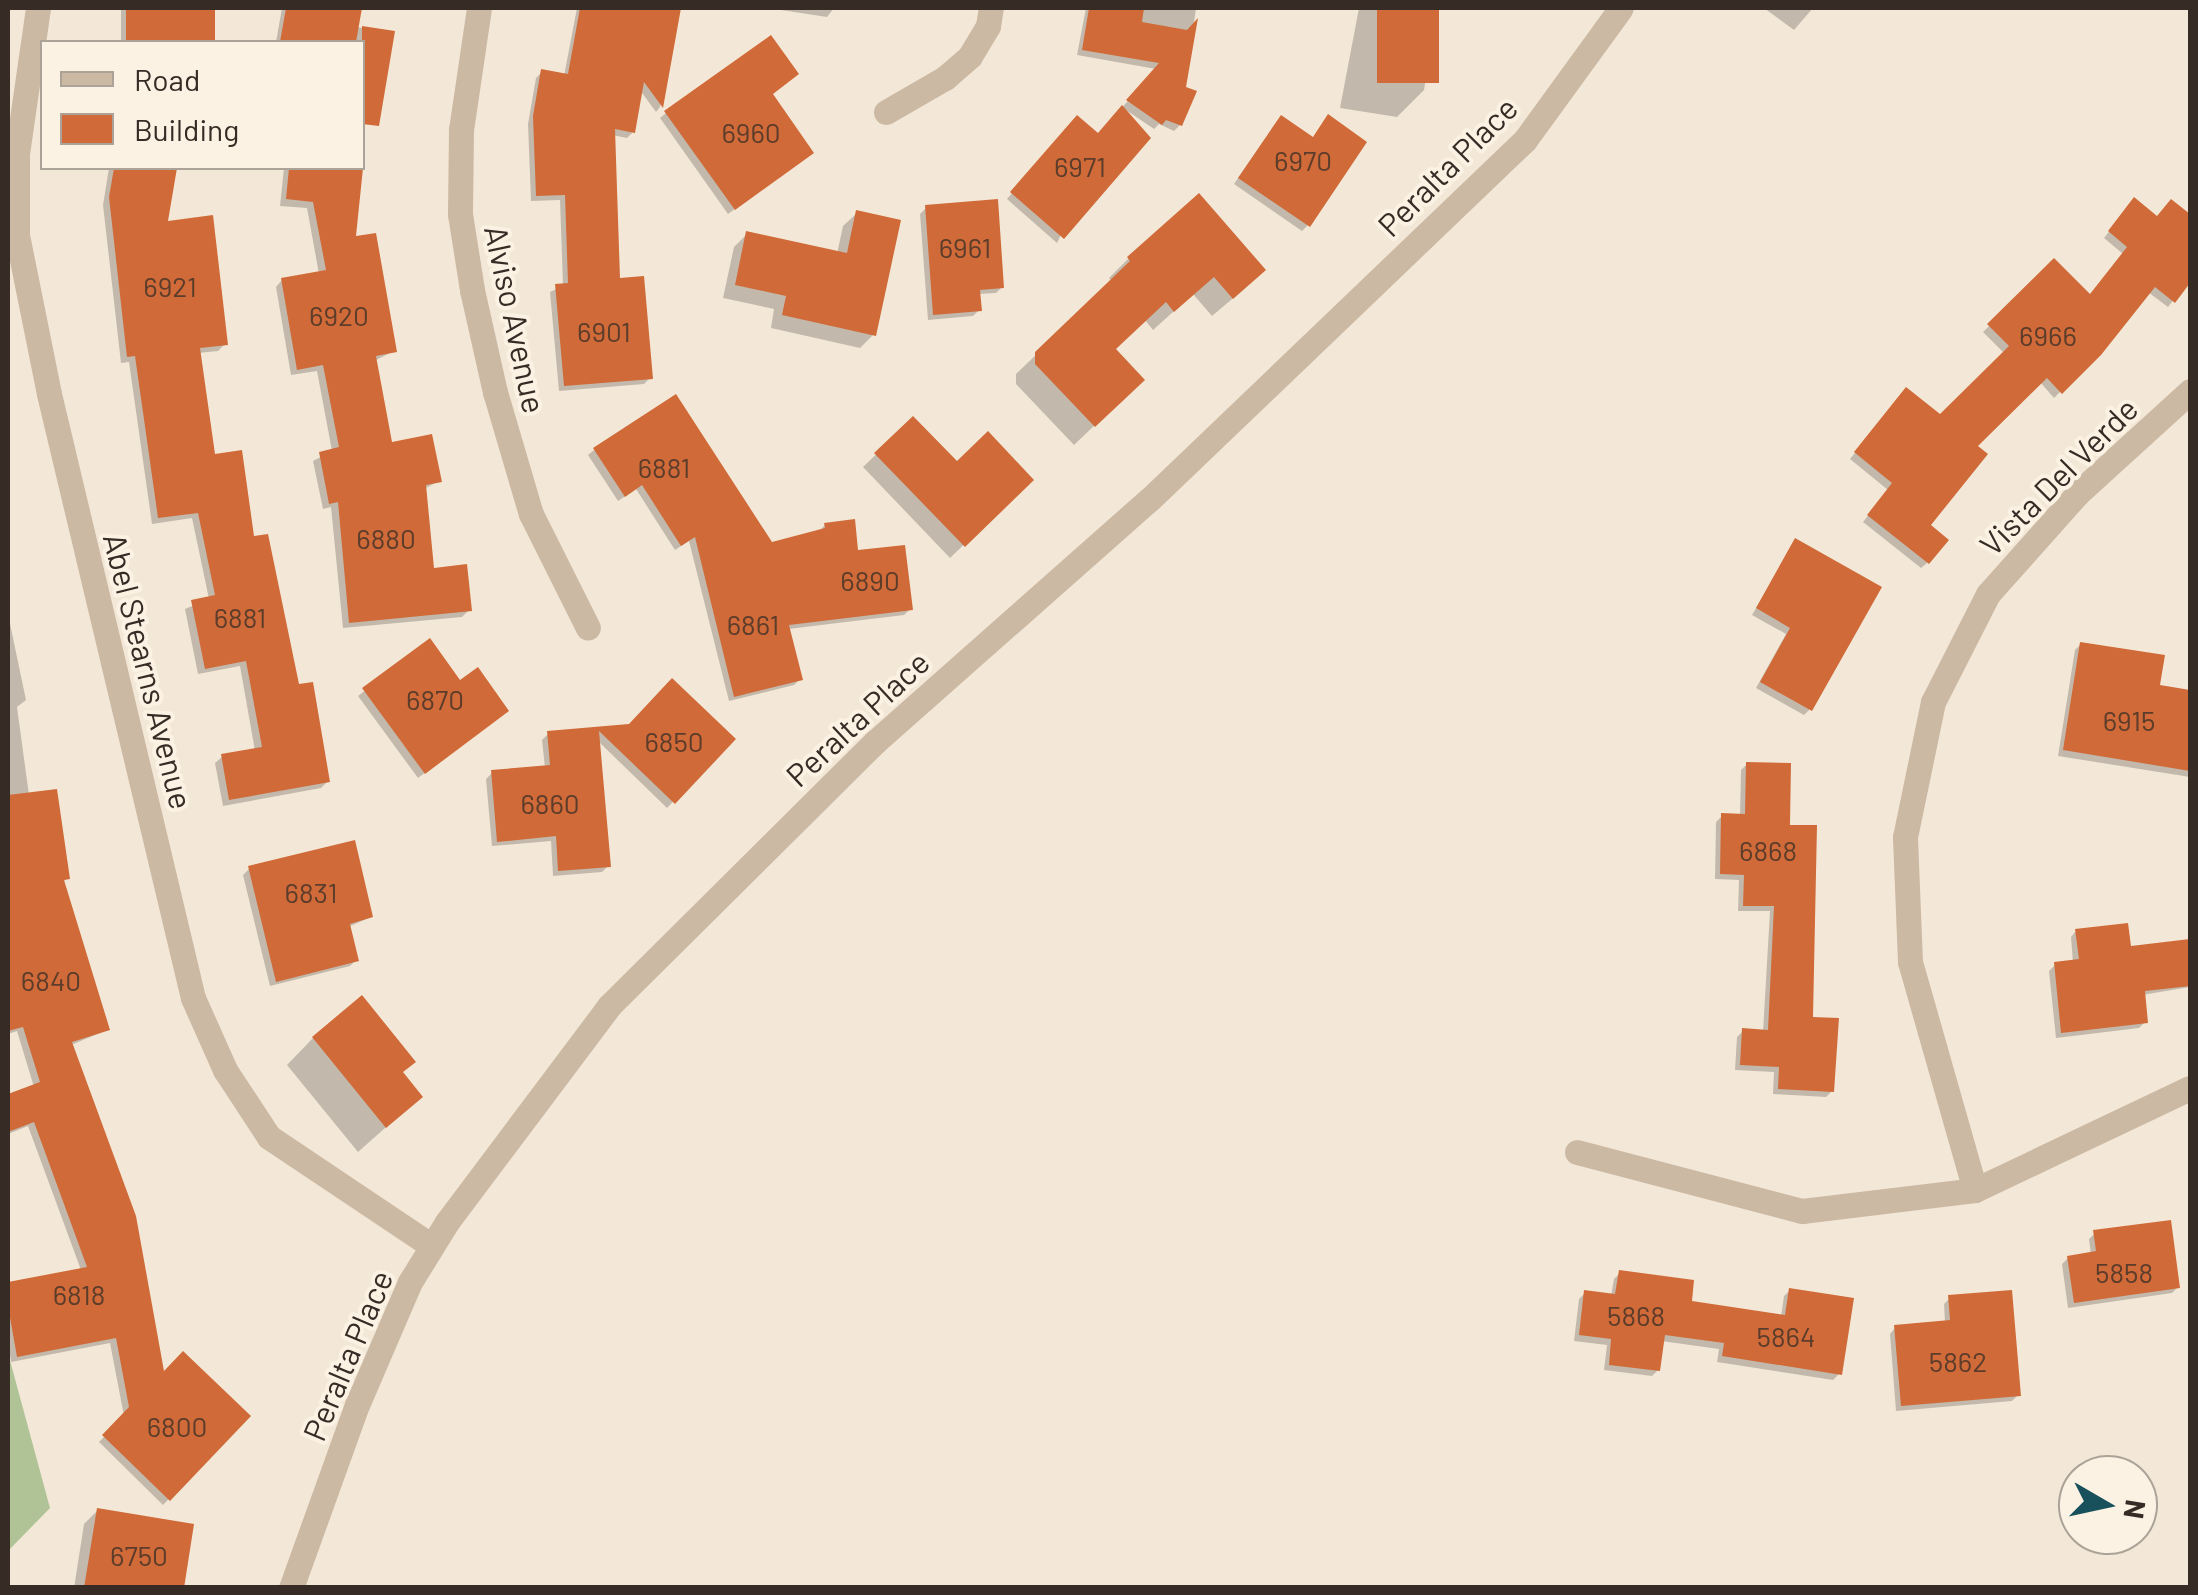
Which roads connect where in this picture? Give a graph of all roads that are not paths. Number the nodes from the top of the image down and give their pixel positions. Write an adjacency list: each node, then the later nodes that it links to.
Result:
1 (38, 8): 11 (street, Abel Stearns Avenue)
2 (479, 8): 7 (street, Alviso Avenue)
3 (991, 8): 5 (street)
4 (1621, 8): 11 (street, Peralta Place)
5 (886, 112)
6 (2190, 391): 10 (street, Vista Del Verde)
7 (588, 628)
8 (2190, 1088): 10 (street)
9 (1577, 1152): 10 (street)
10 (1974, 1190)
11 (432, 1246): 12 (street, Peralta Place)
12 (291, 1588)

